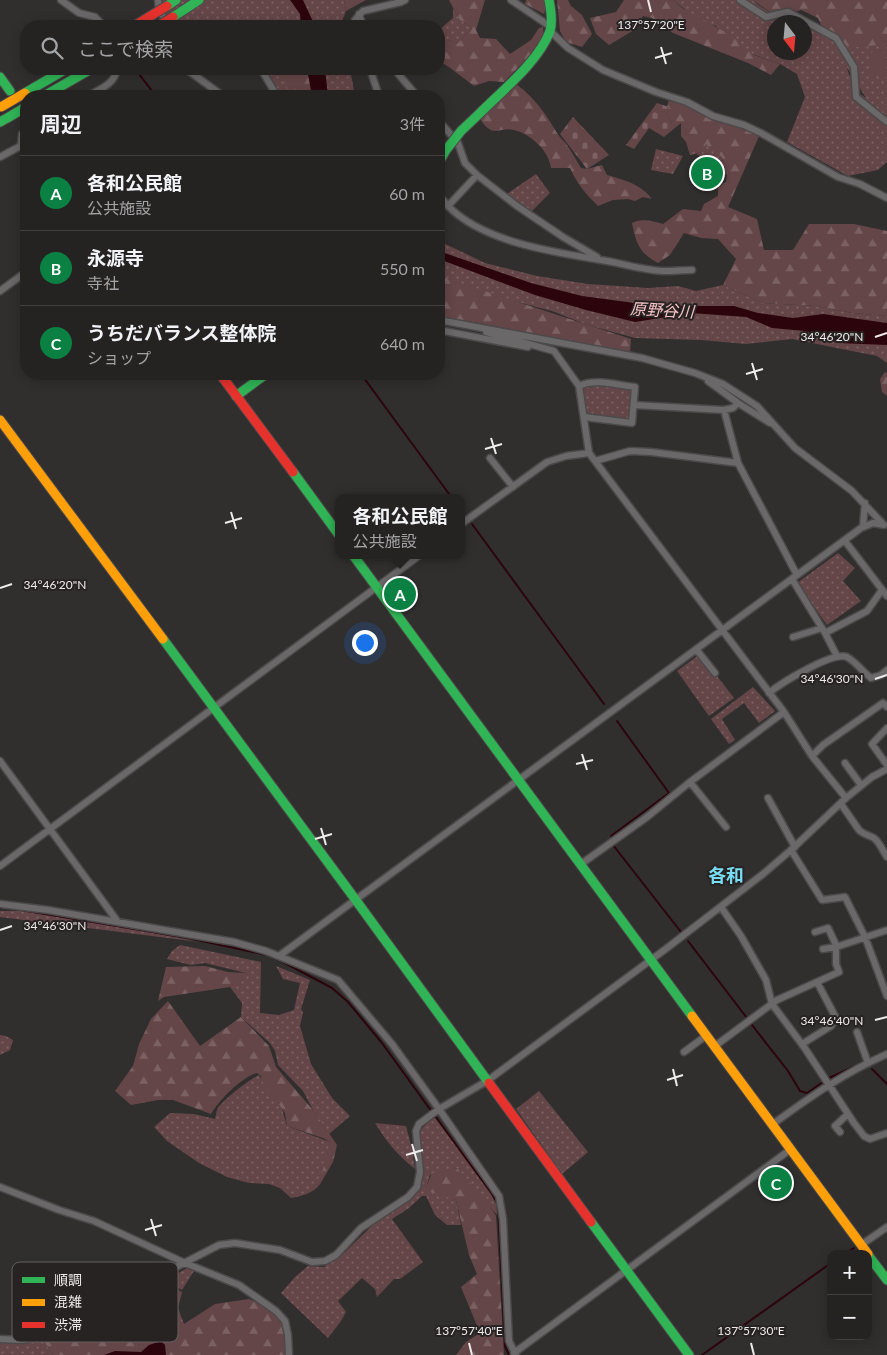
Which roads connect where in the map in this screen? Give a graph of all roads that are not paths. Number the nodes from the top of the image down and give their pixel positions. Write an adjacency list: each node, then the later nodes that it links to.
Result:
1 (61, 0): 10 (street)
2 (158, 0): 12 (street)
3 (176, 0): 11 (main road, bridge)
4 (199, 0): 13 (main road, bridge)
5 (405, 0): 9 (street)
6 (511, 0): 16 (street)
7 (549, 0): 16 (main road)
8 (740, 0): 37 (street)
9 (359, 14): 14 (street); 15 (street)
10 (99, 20)
11 (144, 20)
12 (164, 20)
13 (168, 20)
14 (355, 20)
15 (361, 20)
16 (550, 29): 40 (main road, bridge); 43 (street)
17 (56, 75): 26 (main road, bridge)
18 (81, 75): 27 (main road)
19 (115, 75): 28 (street)
20 (194, 75): 29 (street)
21 (265, 75): 30 (street)
22 (372, 75): 31 (street)
23 (399, 75): 32 (street)
24 (0, 77): 25 (main road)
25 (6, 88)
26 (30, 90)
27 (55, 90)
28 (98, 90)
29 (215, 90)
30 (274, 90)
31 (377, 90)
32 (413, 90)
33 (20, 96): 34 (main road, bridge)
34 (1, 108)
35 (20, 111): 36 (main road, bridge)
36 (0, 122)
37 (887, 122)
38 (445, 128): 42 (street)
39 (20, 146): 41 (street)
40 (445, 152)
41 (0, 157)
42 (477, 176): 45 (street); 46 (street)
43 (887, 198)
44 (445, 202): 45 (street)
45 (448, 206): 46 (street)
46 (604, 260): 47 (street)
47 (692, 270)
48 (20, 276): 49 (street)
49 (0, 291)
50 (445, 321): 51 (street)
51 (472, 326): 53 (street); 54 (street)
52 (445, 331): 53 (street)
53 (549, 349): 57 (street)
54 (702, 376): 59 (street); 64 (street)
55 (224, 380): 58 (main road)
56 (258, 380): 58 (main road)
57 (579, 386): 60 (street); 62 (street)
58 (236, 396): 74 (main road)
59 (738, 403): 61 (street); 64 (street)
60 (634, 405): 61 (street); 62 (street)
61 (724, 410): 68 (street)
62 (584, 417): 65 (street)
63 (0, 420): 90 (main road)
64 (777, 428): 70 (street)
65 (589, 453): 67 (street); 69 (street)
66 (490, 458): 69 (street)
67 (595, 461): 68 (street); 81 (street)
68 (738, 462): 78 (street)
69 (513, 486): 71 (street)
70 (865, 503): 72 (street); 73 (street)
71 (465, 521)
72 (886, 526): 73 (street)
73 (863, 527): 75 (street)
74 (335, 530)
75 (845, 541): 78 (street); 80 (street)
76 (357, 559): 79 (main road)
77 (415, 559): 79 (street)
78 (794, 577): 81 (street); 82 (street)
79 (377, 587): 90 (street); 97 (main road)
80 (885, 593): 82 (street)
81 (722, 630): 84 (street); 88 (street)
82 (824, 630): 83 (street); 85 (street)
83 (793, 636)
84 (696, 649): 87 (street); 97 (street)
85 (837, 656): 86 (street); 88 (street)
86 (887, 670)
87 (715, 673)
88 (769, 693): 91 (street)
89 (887, 707): 93 (street)
90 (212, 709): 104 (street); 109 (main road)
91 (784, 712): 93 (street); 98 (street)
92 (887, 728): 96 (street)
93 (812, 756): 101 (street)
94 (0, 761): 104 (street)
95 (845, 763): 99 (street)
96 (887, 769): 99 (street)
97 (518, 780): 107 (main road); 109 (street)
98 (690, 782): 103 (street); 107 (street)
99 (861, 785): 101 (street)
100 (768, 798): 105 (street)
101 (846, 798): 102 (street)
102 (841, 804): 105 (street); 106 (street)
103 (726, 827)
104 (51, 830): 108 (street); 112 (street)
105 (793, 848): 111 (street); 115 (street)
106 (887, 857)
107 (581, 864): 119 (main road)
108 (0, 866)
109 (355, 899): 118 (street); 132 (main road)
110 (0, 904): 112 (street)
111 (721, 907): 119 (street); 124 (street)
112 (118, 922): 118 (street)
113 (887, 930): 115 (street)
114 (815, 932): 116 (street)
115 (865, 937): 116 (street); 120 (street)
116 (837, 947): 117 (street); 122 (street)
117 (823, 949)
118 (279, 956): 134 (street)
119 (652, 960): 126 (main road); 132 (street)
120 (880, 976): 121 (street); 123 (street)
121 (887, 979)
122 (817, 982): 124 (street); 127 (street)
123 (887, 996)
124 (772, 1004): 127 (street); 128 (street)
125 (857, 1032): 131 (street)
126 (707, 1035): 128 (main road); 129 (street)
127 (802, 1044): 133 (street)
128 (715, 1046): 136 (main road)
129 (684, 1052)
130 (887, 1054): 131 (street)
131 (868, 1062): 133 (street)
132 (487, 1082): 134 (street); 147 (main road)
133 (829, 1084): 135 (street); 136 (street)
134 (439, 1109): 145 (street); 149 (street)
135 (848, 1114): 137 (street); 138 (street)
136 (773, 1124): 139 (main road)
137 (840, 1132)
138 (887, 1133)
139 (791, 1149): 142 (main road); 147 (street)
140 (0, 1187): 145 (street)
141 (887, 1227): 142 (street)
142 (861, 1245): 143 (main road)
143 (865, 1250)
144 (872, 1259): 148 (main road)
145 (184, 1263): 146 (street); 150 (street)
146 (178, 1266)
147 (627, 1270): 149 (street); 151 (main road)
148 (887, 1280)
149 (515, 1354)
150 (289, 1355)
151 (689, 1355)

